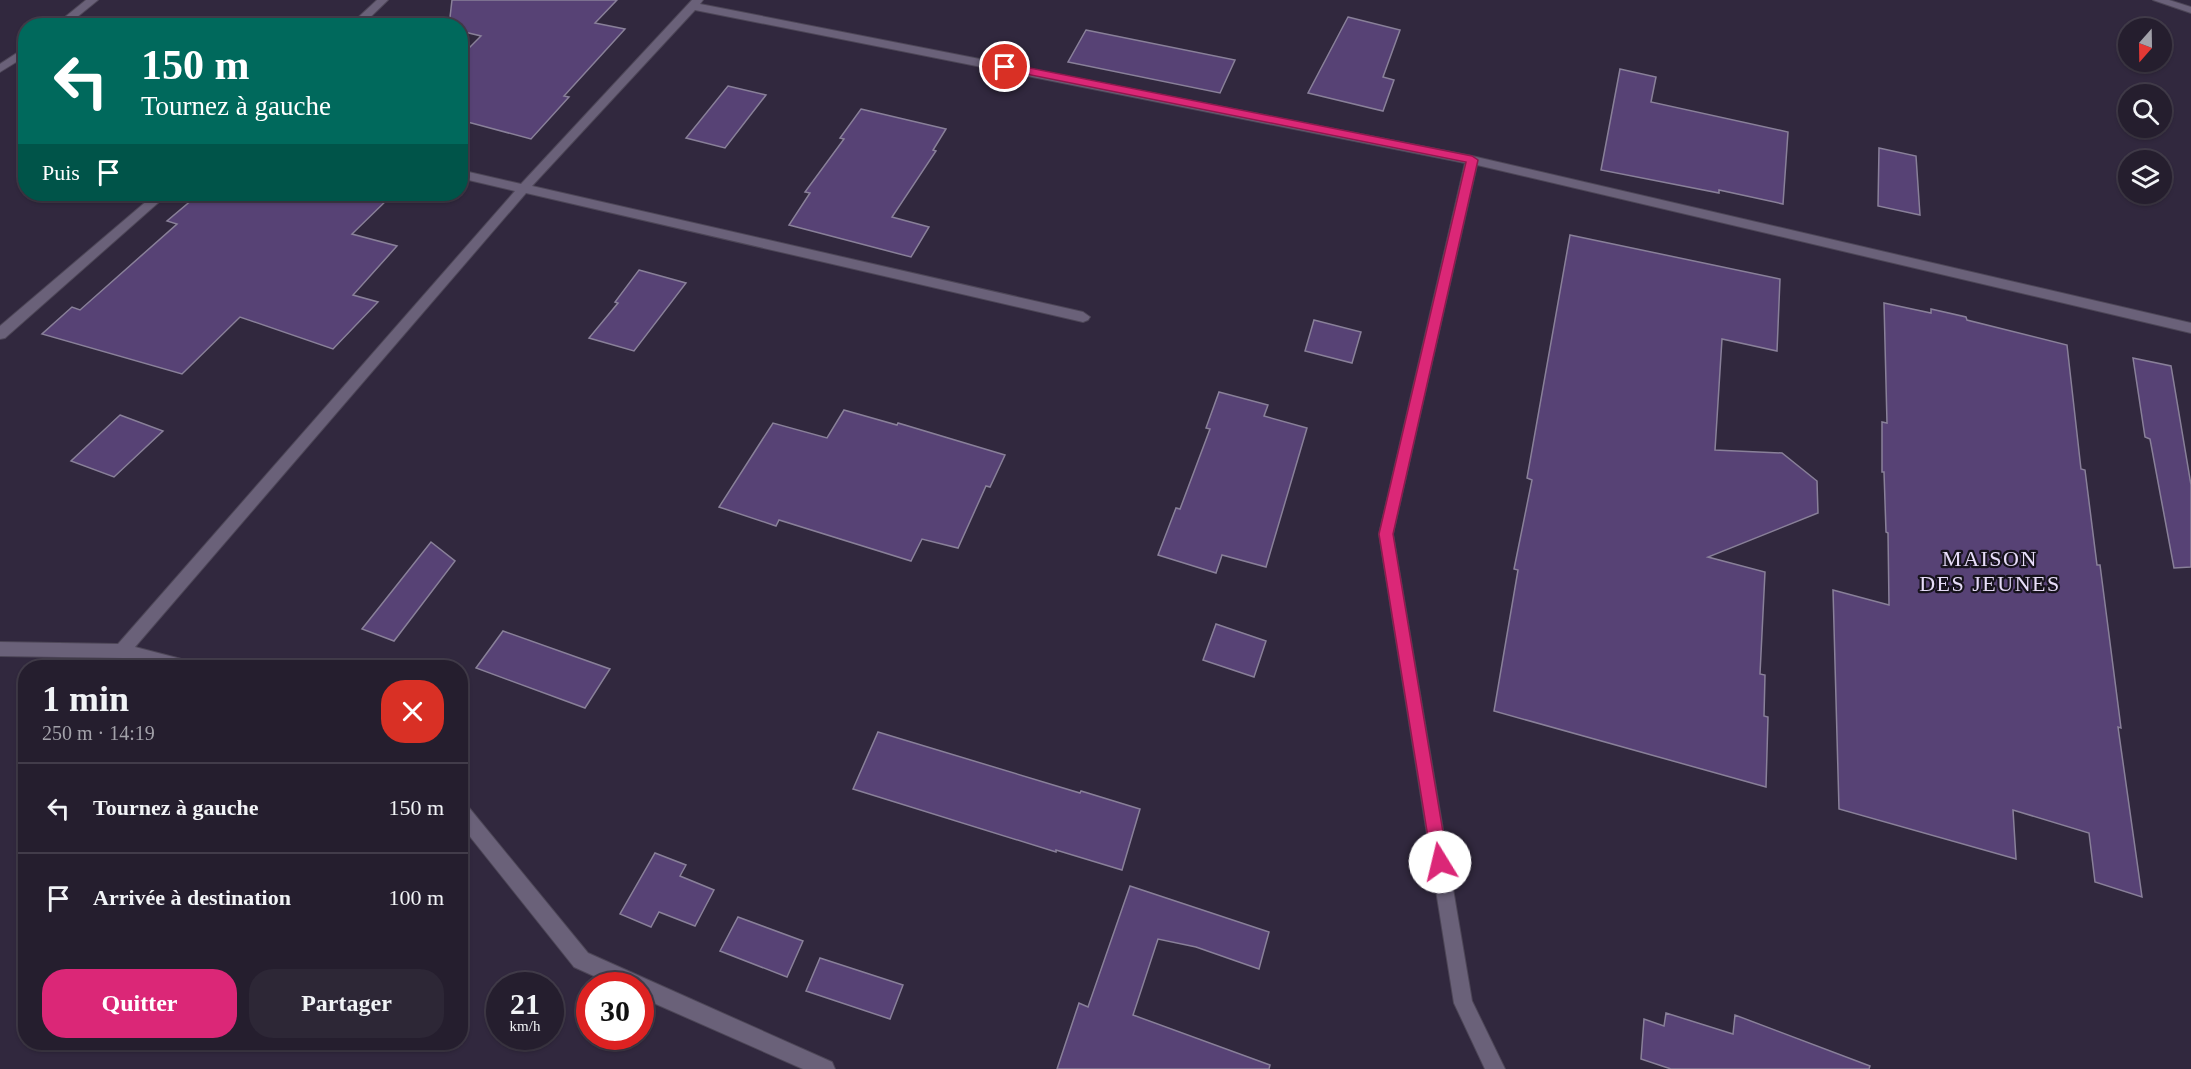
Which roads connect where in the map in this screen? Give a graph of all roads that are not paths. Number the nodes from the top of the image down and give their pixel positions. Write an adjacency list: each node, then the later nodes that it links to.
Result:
1 (93, 0): 6 (street)
2 (383, 0): 7 (street)
3 (2158, 0): 5 (street)
4 (696, 3): 11 (street); 13 (street)
5 (2191, 10)
6 (69, 18)
7 (363, 18)
8 (18, 55): 9 (street)
9 (3, 63): 10 (street)
10 (18, 65)
11 (1472, 160): 16 (street); 25 (street)
12 (468, 176): 13 (street)
13 (523, 189): 15 (street); 19 (street)
14 (154, 201): 17 (street)
15 (1083, 317)
16 (2191, 328)
17 (0, 334)
18 (0, 649): 19 (street)
19 (122, 651): 20 (street)
20 (157, 660)
21 (468, 820): 22 (street)
22 (608, 972)
23 (654, 993): 24 (street)
24 (825, 1069)
25 (1495, 1069)

